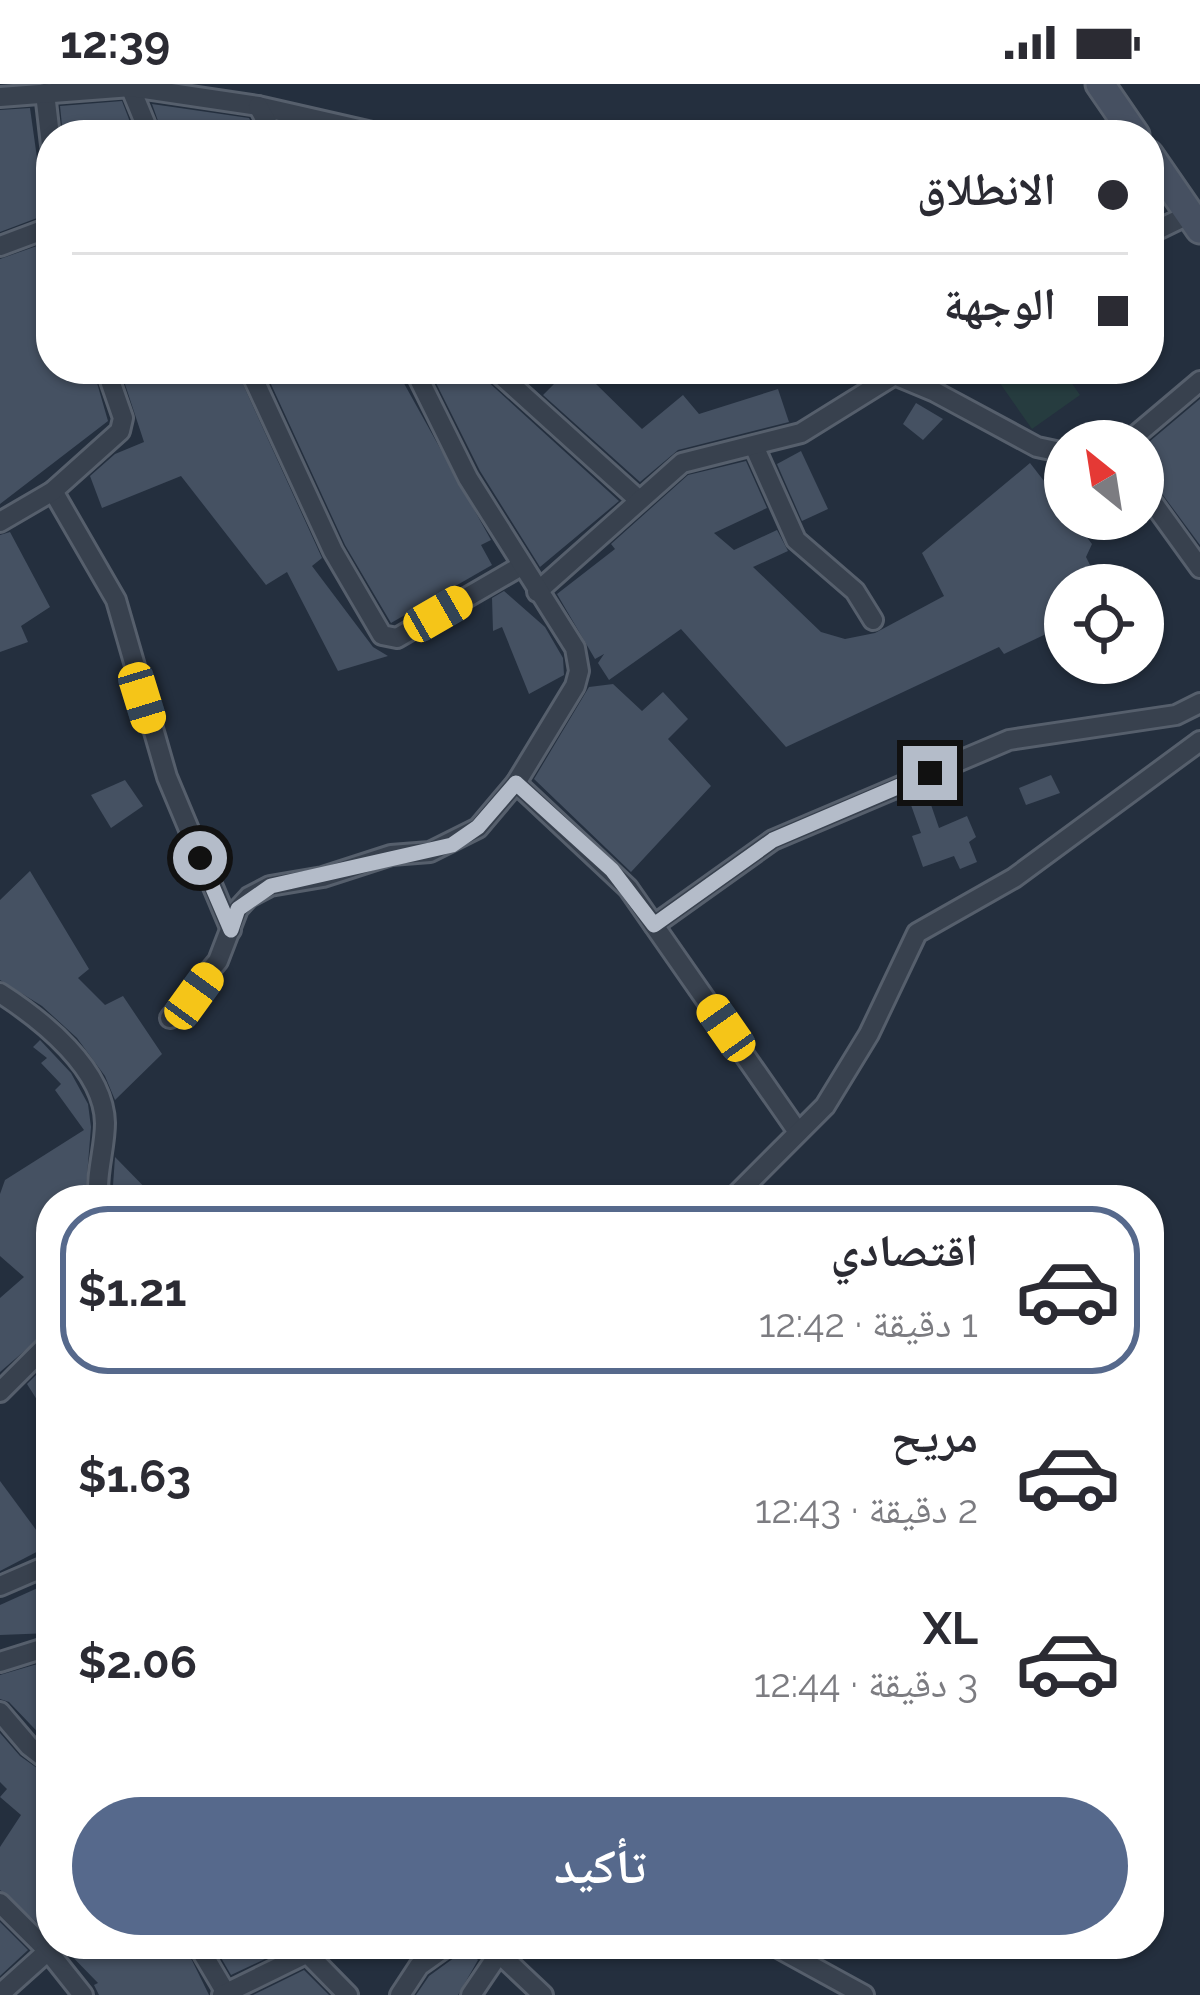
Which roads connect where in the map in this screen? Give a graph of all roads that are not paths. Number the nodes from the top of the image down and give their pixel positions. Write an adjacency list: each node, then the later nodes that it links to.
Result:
1 (1100, 84): 11 (street)
2 (130, 86): 3 (street); 6 (street); 8 (street)
3 (83, 87): 4 (street)
4 (45, 93): 5 (street); 7 (street)
5 (0, 97)
6 (258, 106): 9 (street); 10 (street)
7 (48, 120)
8 (144, 120)
9 (266, 120)
10 (318, 120)
11 (1125, 120)
12 (1164, 177): 13 (street)
13 (1195, 221): 14 (street)
14 (1164, 230)
15 (36, 233): 16 (street)
16 (0, 246)
17 (1200, 380): 24 (street)
18 (111, 384): 27 (street)
19 (256, 384): 31 (street)
20 (421, 384): 31 (street)
21 (510, 384): 28 (street)
22 (873, 384): 25 (street)
23 (919, 384): 26 (street)
24 (1153, 420)
25 (754, 446): 28 (street); 34 (street)
26 (1044, 448)
27 (52, 490): 30 (street); 39 (street)
28 (638, 500): 33 (street)
29 (1164, 518): 32 (street)
30 (0, 522)
31 (520, 566): 33 (street)
32 (1200, 568)
33 (537, 592): 37 (street)
34 (874, 620)
35 (1200, 703): 38 (street)
36 (1200, 741): 42 (street)
37 (516, 783): 38 (street); 39 (street)
38 (654, 925): 42 (street)
39 (231, 930): 41 (street)
40 (0, 992): 43 (street)
41 (170, 1018)
42 (798, 1132): 44 (street)
43 (100, 1185)
44 (746, 1185)
45 (36, 1356): 46 (street)
46 (0, 1393)
47 (36, 1570): 48 (street)
48 (0, 1586)
49 (36, 1651): 50 (street)
50 (0, 1662)
51 (0, 1712): 52 (street)
52 (36, 1751)
53 (0, 1903): 54 (street)
54 (36, 1939)
55 (39, 1959): 64 (street)
56 (54, 1959): 66 (street)
57 (205, 1959): 65 (street)
58 (285, 1959): 65 (street)
59 (312, 1959): 67 (street)
60 (429, 1959): 68 (street)
61 (493, 1959): 69 (street)
62 (510, 1959): 70 (street)
63 (798, 1959): 71 (street)
64 (0, 1994)
65 (224, 1994)
66 (83, 1995)
67 (348, 1995)
68 (400, 1995)
69 (471, 1995)
70 (543, 1995)
71 (864, 1995)

